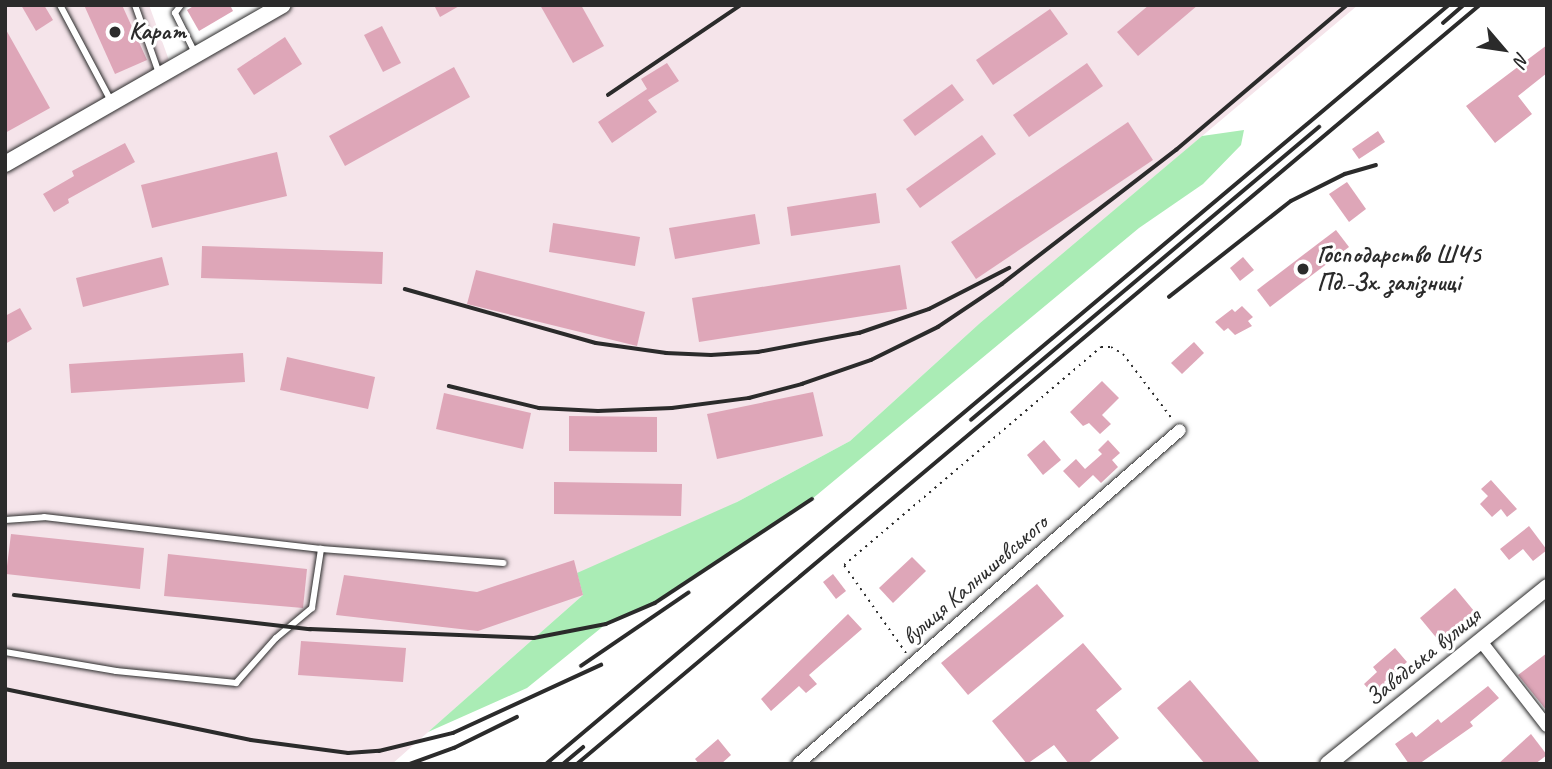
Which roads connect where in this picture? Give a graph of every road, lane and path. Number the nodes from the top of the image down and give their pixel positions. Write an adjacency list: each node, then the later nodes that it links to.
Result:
1 (60, 5): 7 (lane)
2 (135, 5): 6 (lane)
3 (181, 5): 5 (lane)
4 (283, 5): 5 (street)
5 (196, 54): 6 (street)
6 (160, 75): 7 (street)
7 (112, 102): 8 (street)
8 (5, 163)
9 (1180, 430): 16 (street, вулиця Калнишевського); 16 (path)
10 (5, 520): 11 (lane)
11 (321, 549): 12 (lane); 15 (lane)
12 (503, 564)
13 (1547, 587): 14 (street, Заводська вулиця)
14 (1480, 640): 17 (street); 18 (street, Заводська вулиця)
15 (5, 652)
16 (913, 662): 19 (street, вулиця Калнишевського)
17 (1547, 726)
18 (1332, 762)
19 (798, 764)

